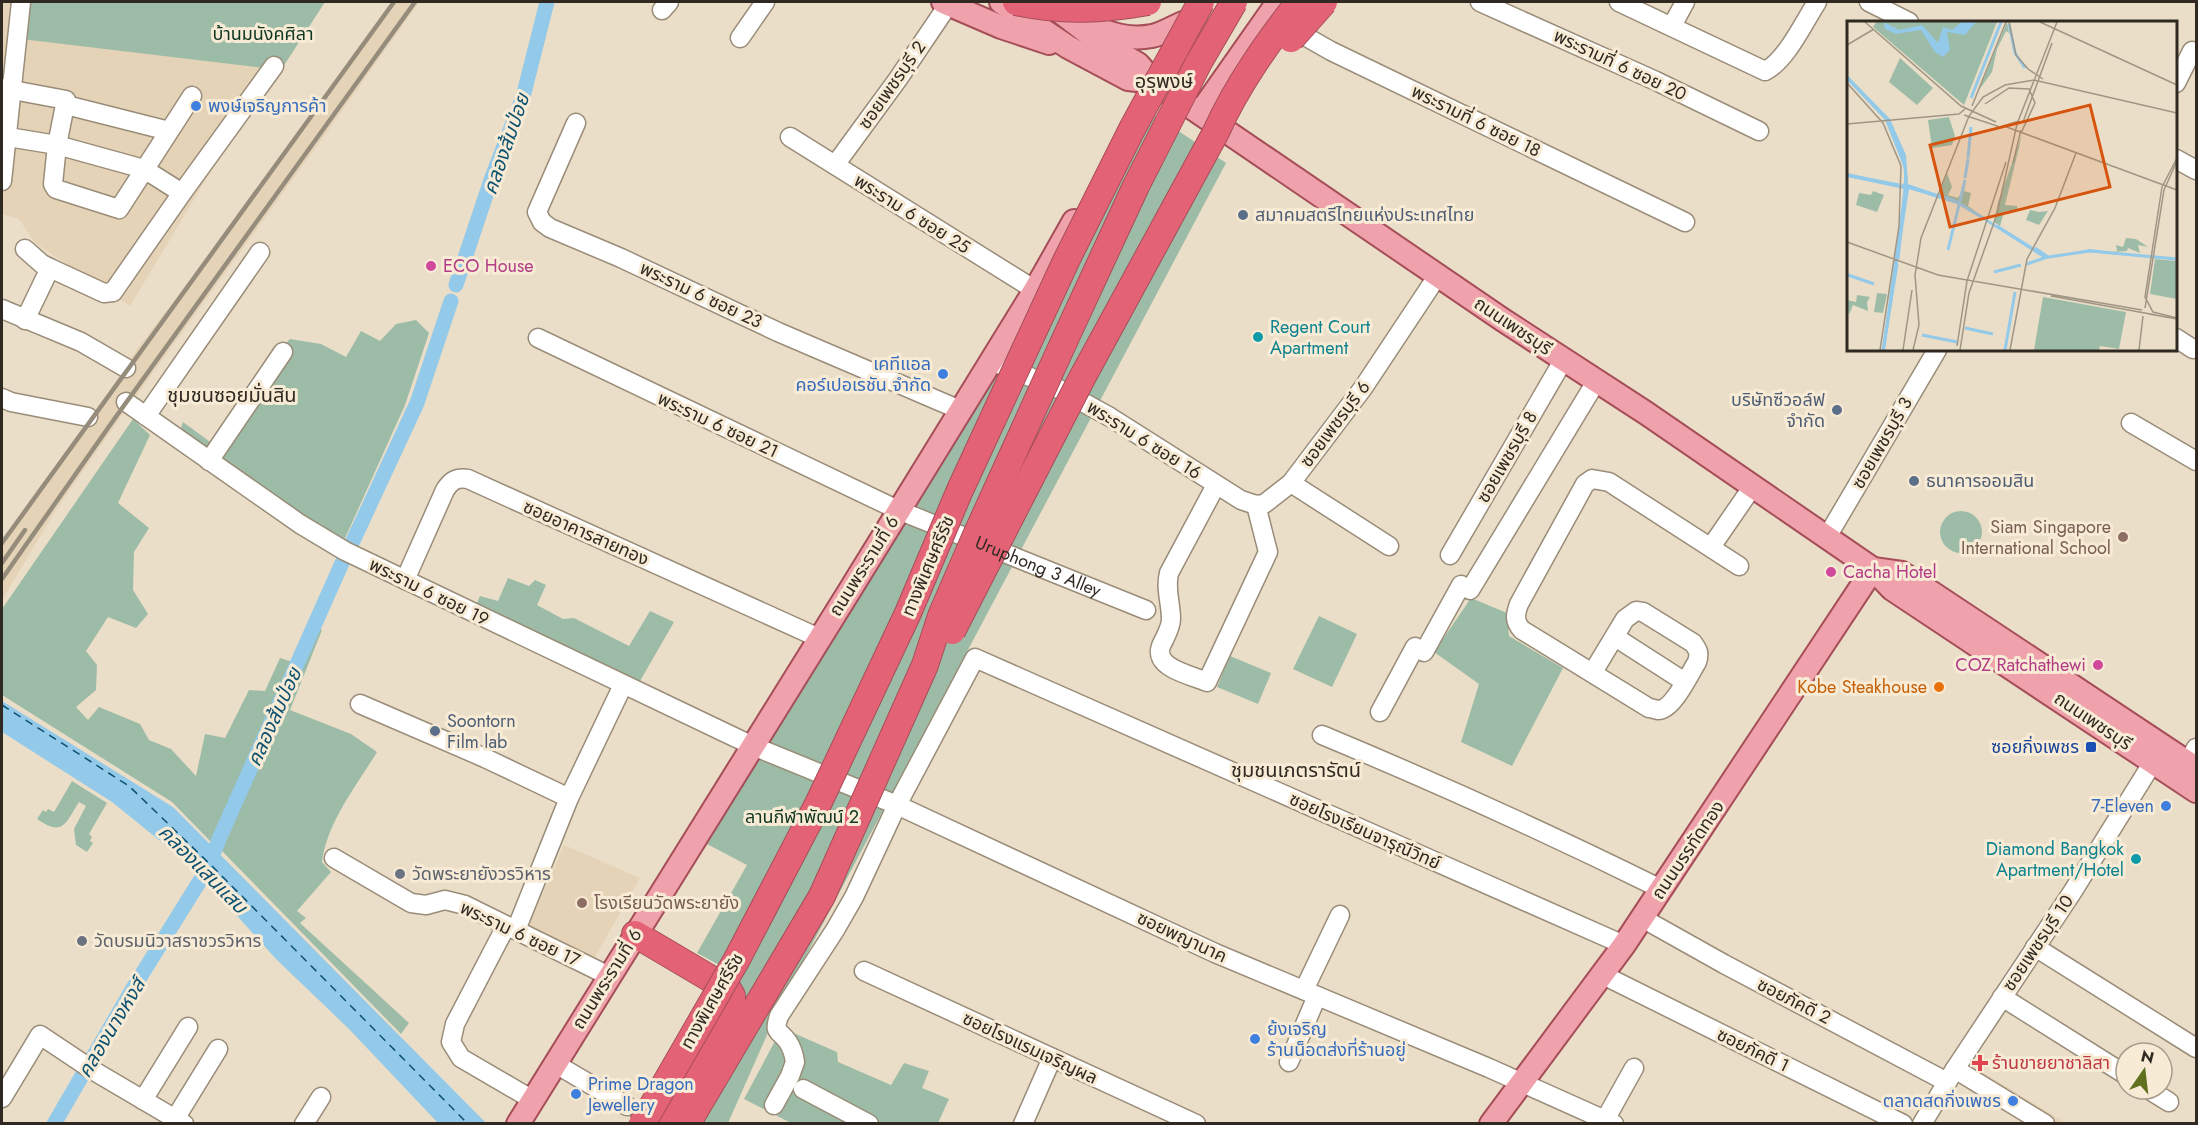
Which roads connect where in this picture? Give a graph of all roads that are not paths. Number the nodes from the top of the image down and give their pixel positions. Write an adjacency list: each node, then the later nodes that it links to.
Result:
1 (21, 2): 31 (street)
2 (765, 2): 24 (street)
3 (1001, 2): 26 (main road, ถนนเพชรบุรี)
4 (1017, 2): 8 (highway, bridge)
5 (1037, 2): 25 (main road)
6 (1046, 2): 25 (main road, ถนนเพชรบุรี)
7 (1057, 2): 22 (main road)
8 (1152, 2)
9 (1197, 2): 22 (main road, ถนนพระรามที่ 6)
10 (1202, 2): 129 (highway, ทางพิเศษศรีรัช, bridge)
11 (1234, 2): 87 (highway, ทางพิเศษศรีรัช, bridge)
12 (1299, 2): 35 (highway, bridge)
13 (1324, 2): 35 (highway, bridge)
14 (1480, 2): 36 (street, พระรามที่ 6 ซอย 20)
15 (1619, 2): 23 (street)
16 (1685, 2): 23 (street)
17 (1817, 2): 23 (street)
18 (1869, 2): 21 (street)
19 (945, 3): 26 (main road, ถนนเพชรบุรี); 42 (street, ซอยเพชรบุรี 2)
20 (1274, 8): 35 (main road); 47 (street, พระรามที่ 6 ซอย 18)
21 (1907, 21)
22 (1183, 23): 30 (main road, ถนนพระรามที่ 6)
23 (1672, 26)
24 (740, 38)
25 (1097, 40): 30 (main road, ถนนเพชรบุรี)
26 (1068, 47): 30 (main road, ถนนเพชรบุรี)
27 (2192, 51): 29 (street)
28 (274, 66): 46 (street)
29 (2177, 79)
30 (1154, 82): 35 (main road, ถนนเพชรบุรี); 52 (main road, ถนนพระรามที่ 6)
31 (6, 89): 33 (street); 38 (street)
32 (192, 96): 37 (street)
33 (66, 105): 37 (street); 40 (street)
34 (576, 123): 66 (street, พระราม 6 ซอย 23)
35 (1210, 123): 51 (main road, ถนนเพชรบุรี); 87 (highway, bridge)
36 (1759, 130)
37 (168, 131): 43 (street)
38 (4, 137): 40 (street); 45 (street)
39 (790, 137): 42 (street, พระราม 6 ซอย 25)
40 (57, 145): 43 (street); 43 (street)
41 (2177, 160): 44 (street)
42 (835, 165): 52 (street, พระราม 6 ซอย 25)
43 (144, 169): 46 (street)
44 (2196, 170)
45 (2, 181)
46 (182, 193): 50 (street)
47 (1685, 222)
48 (25, 249): 50 (street)
49 (260, 252): 67 (street)
50 (50, 268): 54 (street)
51 (1438, 275): 60 (main road, ถนนเพชรบุรี); 72 (street, ซอยเพชรบุรี 6)
52 (1035, 290): 61 (main road, ถนนพระรามที่ 6)
53 (2, 309): 54 (street)
54 (26, 320): 62 (street)
55 (538, 338): 76 (street, พระราม 6 ซอย 21)
56 (2177, 339): 57 (street)
57 (2193, 349)
58 (1935, 351): 77 (street, ซอยเพชรบุรี 3)
59 (283, 352): 70 (street)
60 (1564, 359): 63 (main road, ถนนเพชรบุรี); 80 (street, ซอยเพชรบุรี 8)
61 (991, 361): 66 (main road, ถนนพระรามที่ 6); 73 (street, พระราม 6 ซอย 16)
62 (126, 368)
63 (1596, 380): 74 (main road, ถนนเพชรบุรี); 92 (street)
64 (2, 398): 68 (street)
65 (126, 402): 67 (street, พระราม 6 ซอย 19)
66 (960, 410): 76 (main road, ถนนพระรามที่ 6)
67 (146, 416): 70 (street, พระราม 6 ซอย 19)
68 (88, 417)
69 (2131, 423): 71 (street)
70 (209, 461): 83 (street, พระราม 6 ซอย 19)
71 (2196, 461)
72 (1291, 483): 75 (street); 78 (street)
73 (1216, 485): 75 (street, พระราม 6 ซอย 16); 75 (street)
74 (1753, 486): 77 (main road, ถนนเพชรบุรี); 79 (street)
75 (1256, 505)
76 (898, 510): 84 (street, Uruphong 3 Alley); 86 (main road, ถนนพระรามที่ 6)
77 (1827, 537): 82 (main road, ถนนเพชรบุรี)
78 (1389, 546)
79 (1711, 548): 81 (street); 88 (street)
80 (1450, 555)
81 (1739, 566)
82 (1874, 569): 95 (main road, ถนนเพชรบุรี); 96 (main road, ถนนเพชรบุรี); 101 (main road, ถนนบรรทัดทอง)
83 (405, 580): 86 (street, ซอยอาคารสายทอง); 90 (street, พระราม 6 ซอย 19)
84 (1146, 610)
85 (1615, 637): 88 (street); 89 (street); 89 (street)
86 (819, 638): 94 (main road, ถนนพระรามที่ 6)
87 (925, 665): 131 (highway, ทางพิเศษศรีรัช, bridge)
88 (1593, 672): 89 (street)
89 (1685, 682)
90 (623, 685): 94 (street, พระราม 6 ซอย 19); 98 (street)
91 (360, 704): 98 (street)
92 (1380, 712)
93 (1322, 735): 101 (street)
94 (753, 746): 99 (street, ซอยพญานาค); 105 (main road, ถนนพระรามที่ 6)
95 (2194, 759)
96 (2153, 762): 97 (main road, ถนนเพชรบุรี); 107 (street, ซอยเพชรบุรี 10)
97 (2196, 791)
98 (569, 798): 104 (street)
99 (897, 805): 106 (street, ซอยโรงเรียนจารุณีวิทย์); 111 (street, ซอยพญานาค); 128 (street)
100 (334, 858): 104 (street, พระราม 6 ซอย 17)
101 (1661, 889): 103 (main road, ถนนบรรทัดทอง)
102 (1340, 915): 111 (street)
103 (1642, 918): 106 (main road, ถนนบรรทัดทอง); 121 (street, ซอยภัคดี 2)
104 (511, 928): 110 (street, พระราม 6 ซอย 17); 127 (street)
105 (635, 934): 110 (main road, ถนนพระรามที่ 6); 131 (highway)
106 (1624, 945): 109 (main road, ถนนบรรทัดทอง)
107 (2035, 947): 112 (street, ซอยเพชรบุรี 10); 114 (street)
108 (864, 971): 116 (street, ซอยโรงแรมเจริญผล)
109 (1603, 975): 122 (main road, ถนนบรรทัดทอง); 139 (street, ซอยภัคดี 1)
110 (609, 976): 118 (main road, ถนนพระรามที่ 6)
111 (1310, 993): 117 (street); 122 (street, ซอยพญานาค)
112 (2002, 997): 119 (street); 121 (street, ซอยเพชรบุรี 10)
113 (188, 1028): 126 (street)
114 (2196, 1048)
115 (218, 1049): 130 (street)
116 (1052, 1058): 136 (street); 137 (street, ซอยโรงแรมเจริญผล)
117 (1290, 1062)
118 (554, 1063): 127 (main road, ถนนพระรามที่ 6); 129 (street)
119 (2114, 1067)
120 (1634, 1068): 132 (street)
121 (1951, 1076): 140 (street, ซอยเพชรบุรี 10); 141 (street)
122 (1522, 1084): 132 (street, ซอยพญานาค); 138 (main road, ถนนบรรทัดทอง)
123 (803, 1089): 135 (street)
124 (321, 1097): 133 (street)
125 (2, 1098): 126 (street)
126 (143, 1100): 130 (street)
127 (532, 1101): 134 (main road, ถนนพระรามที่ 6)
128 (774, 1105)
129 (634, 1115)
130 (179, 1121)
131 (673, 1122)
132 (1610, 1122)
133 (304, 1124)
134 (518, 1124)
135 (869, 1124)
136 (1023, 1124)
137 (1196, 1124)
138 (1491, 1124)
139 (1903, 1124)
140 (1922, 1124)
141 (2045, 1124)

